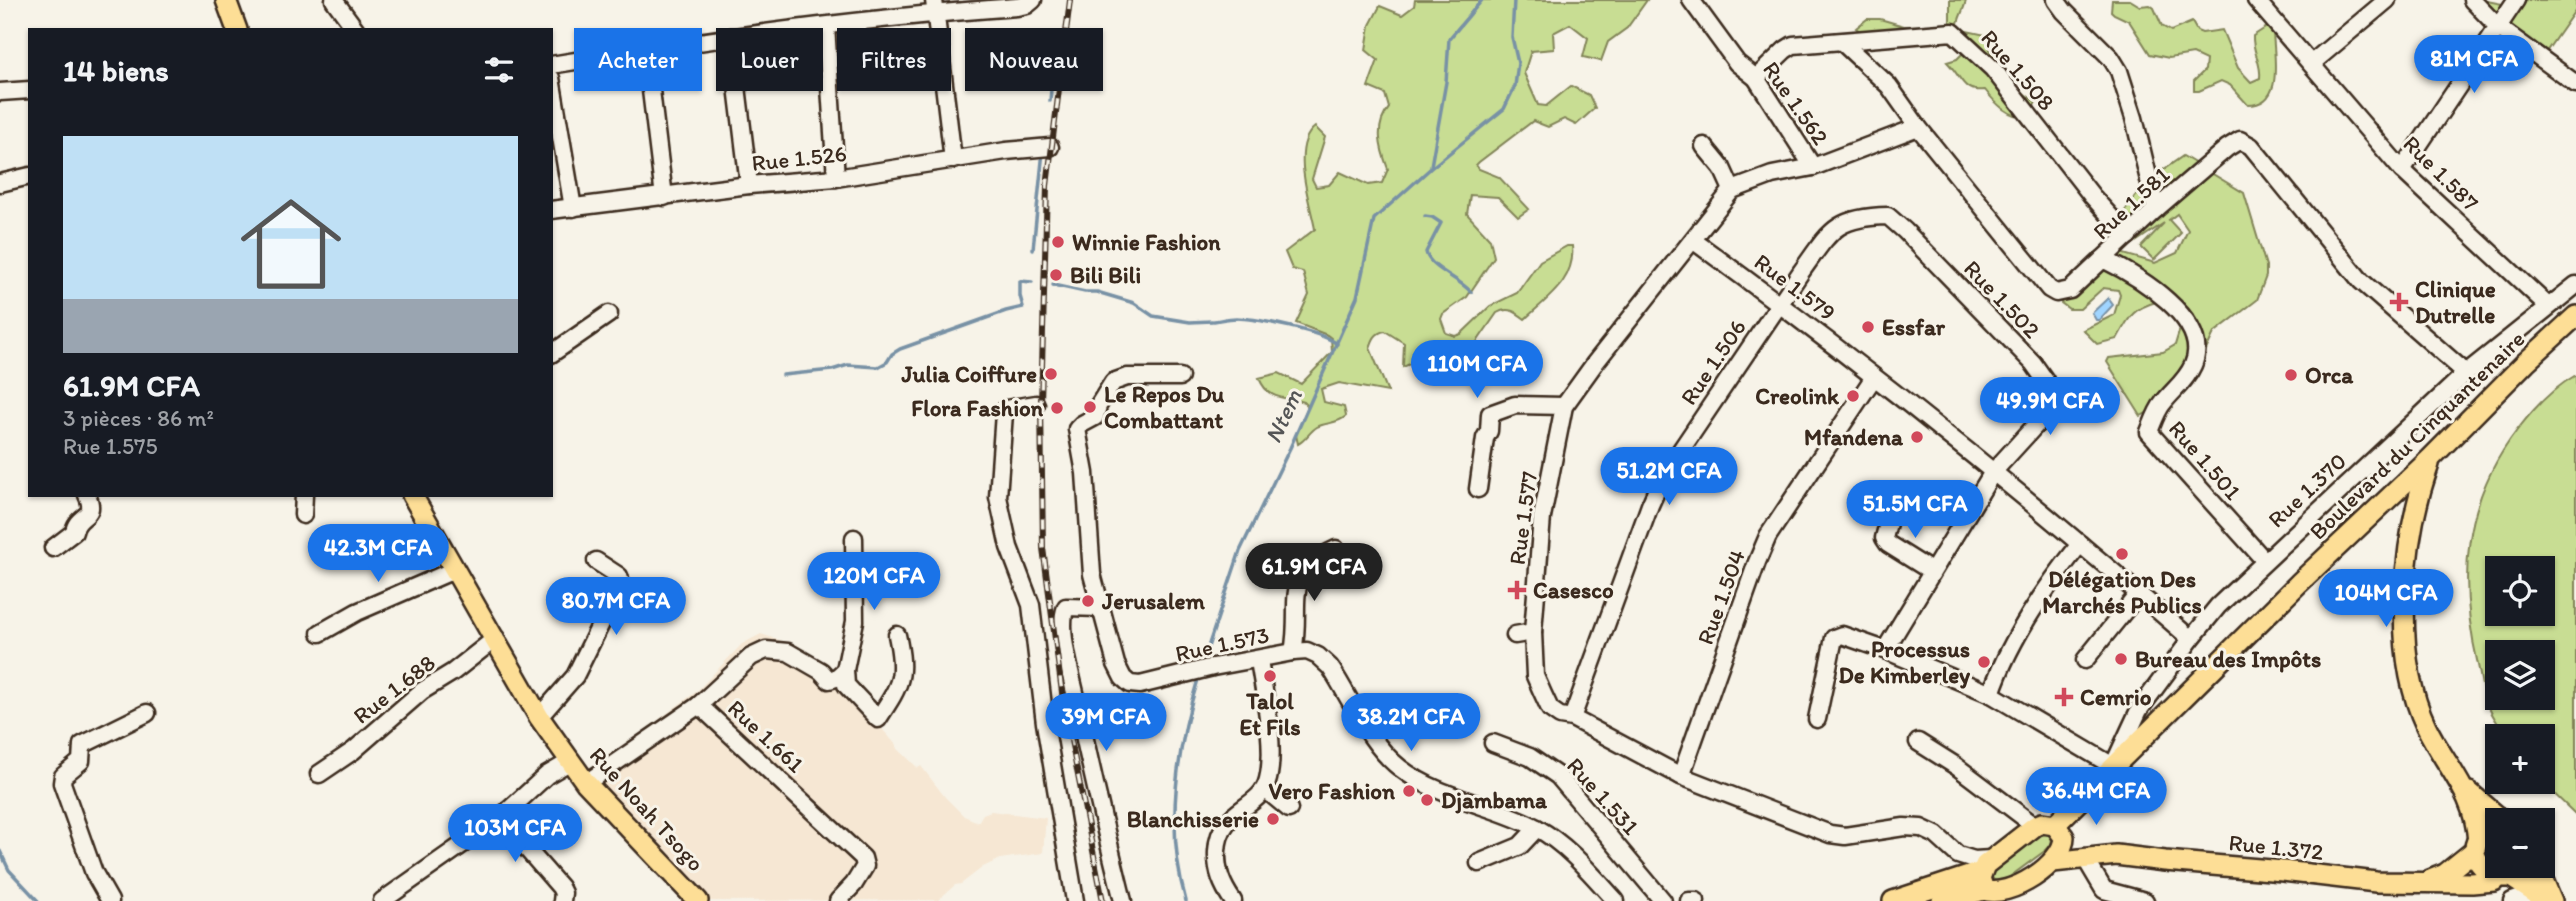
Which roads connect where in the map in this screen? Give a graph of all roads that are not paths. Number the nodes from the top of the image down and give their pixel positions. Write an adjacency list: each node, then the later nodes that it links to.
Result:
1 (226, 0): 13 (main road)
2 (334, 0): 14 (street)
3 (1033, 0): 10 (street)
4 (1691, 0): 20 (street, Rue 1.562)
5 (2056, 0): 40 (street)
6 (2256, 0): 18 (street, Rue 1.587)
7 (2387, 0): 18 (street)
8 (2472, 0): 12 (street)
9 (2516, 0): 12 (street)
10 (935, 6): 11 (street); 30 (street)
11 (826, 26): 15 (street); 34 (street)
12 (2498, 27): 21 (street); 32 (street)
13 (236, 28)
14 (355, 28)
15 (809, 28)
16 (1842, 42): 20 (street, Rue 1.508); 27 (street, Rue 1.581); 42 (street, Rue 1.508)
17 (574, 61): 19 (street)
18 (2312, 64): 32 (street, Rue 1.587)
19 (553, 65)
20 (1756, 78): 31 (street, Rue 1.562)
21 (2576, 84)
22 (28, 90): 26 (street)
23 (553, 90): 39 (street)
24 (651, 91): 38 (street)
25 (738, 91): 36 (street)
26 (0, 92)
27 (1918, 128): 31 (street); 44 (street, Rue 1.581)
28 (1704, 146): 37 (street)
29 (1050, 147): 30 (street, Rue 1.526)
30 (953, 160): 34 (street, Rue 1.526)
31 (1813, 167): 37 (street)
32 (2402, 170): 47 (street, Rue 1.587)
33 (28, 176): 35 (street)
34 (836, 178): 36 (street, Rue 1.526)
35 (0, 183)
36 (749, 185): 38 (street, Rue 1.526)
37 (1732, 190): 43 (street, Rue 1.577)
38 (664, 197): 39 (street, Rue 1.526)
39 (573, 208): 41 (street, Rue 1.526)
40 (2156, 209): 42 (street, Rue 1.581); 51 (street, Rue 1.581)
41 (553, 211)
42 (2128, 236): 44 (street, Rue 1.581)
43 (1694, 241): 46 (street, Rue 1.579); 55 (street, Rue 1.577)
44 (2103, 259): 69 (street, Rue 1.501)
45 (2576, 285): 47 (street, Rue 1.370)
46 (1780, 303): 53 (street, Rue 1.579); 57 (street, Rue 1.502); 89 (street, Rue 1.506)
47 (2548, 306): 51 (street, Rue 1.370)
48 (609, 314): 50 (street)
49 (2576, 316): 56 (main road, Boulevard du Cinquantenaire)
50 (553, 353)
51 (2466, 373): 69 (street, Rue 1.370)
52 (1180, 377): 73 (street, Rue 1.573)
53 (1874, 377): 57 (street, Rue 1.579); 96 (street, Rue 1.504)
54 (1036, 404): 125 (street)
55 (1564, 407): 58 (street); 74 (street, Rue 1.577)
56 (2430, 459): 94 (main road, Boulevard du Cinquantenaire); 98 (main road)
57 (1993, 472): 65 (street, Rue 1.579); 71 (street, Rue 1.502)
58 (1478, 489)
59 (88, 497): 66 (street)
60 (304, 497): 63 (street)
61 (413, 497): 70 (main road, Rue Noah Tsogo)
62 (1891, 512): 71 (street)
63 (303, 515)
64 (854, 538): 84 (street)
65 (2080, 544): 72 (street, Rue 1.579); 85 (street)
66 (53, 548)
67 (1336, 549): 81 (street)
68 (596, 561): 88 (street)
69 (2265, 561): 79 (street, Rue 1.370)
70 (454, 570): 75 (street); 78 (main road, Rue Noah Tsogo)
71 (1931, 571): 80 (street, Rue 1.502)
72 (2139, 593): 79 (street, Rue 1.579); 83 (street)
73 (1100, 608): 82 (street, Rue 1.573); 126 (street)
74 (1533, 632): 77 (street); 89 (street, Rue 1.577)
75 (320, 633)
76 (897, 635): 84 (street)
77 (1515, 635)
78 (496, 638): 88 (main road, Rue Noah Tsogo); 95 (street, Rue 1.688)
79 (2191, 639): 94 (street, Rue 1.370)
80 (1885, 650): 85 (street); 90 (street)
81 (1293, 652): 82 (street, Rue 1.573); 103 (street, Rue 1.573)
82 (1259, 660): 99 (street)
83 (2085, 660)
84 (845, 670): 86 (street)
85 (1991, 694): 94 (street)
86 (699, 705): 97 (street, Rue 1.661); 124 (street, Rue 1.661)
87 (147, 713): 120 (street)
88 (539, 716): 93 (main road, Rue Noah Tsogo)
89 (1572, 718): 96 (street, Rue 1.577)
90 (1818, 719)
91 (1918, 742): 104 (street)
92 (1493, 743): 129 (street, Rue 1.531)
93 (571, 761): 97 (main road, Rue Noah Tsogo); 102 (street)
94 (2113, 766): 104 (main road, Boulevard du Cinquantenaire)
95 (319, 774)
96 (1681, 776): 115 (street, Rue 1.577)
97 (586, 783): 123 (main road, Rue Noah Tsogo)
98 (2461, 785): 100 (main road); 106 (main road)
99 (1265, 789): 101 (street); 127 (street)
100 (2488, 808)
101 (1289, 809)
102 (500, 818): 121 (street); 122 (street)
103 (1537, 828): 110 (street); 128 (street, Rue 1.573)
104 (2052, 830): 107 (main road); 109 (main road); 115 (main road)
105 (2485, 835): 106 (main road)
106 (2477, 846): 111 (main road); 116 (main road)
107 (2116, 855): 108 (main road, Rue 1.372); 116 (main road, Rue 1.372)
108 (2085, 858): 109 (main road, Rue 1.372); 117 (street)
109 (2053, 862): 118 (main road)
110 (1479, 863)
111 (2485, 870)
112 (2485, 877): 116 (main road, Rue 1.372)
113 (2516, 878): 119 (main road)
114 (2540, 878): 119 (main road)
115 (1985, 882): 118 (main road); 132 (main road); 133 (main road)
116 (2424, 883)
117 (2101, 895): 134 (street)
118 (2005, 896)
119 (2545, 899): 135 (street)
120 (110, 901)
121 (382, 901)
122 (562, 901)
123 (698, 901)
124 (838, 901)
125 (1076, 901)
126 (1123, 901)
127 (1233, 901)
128 (1616, 901)
129 (1663, 901)
130 (1689, 901): 131 (street)
131 (1696, 901)
132 (1893, 901)
133 (1941, 901)
134 (2145, 901)
135 (2512, 901)

